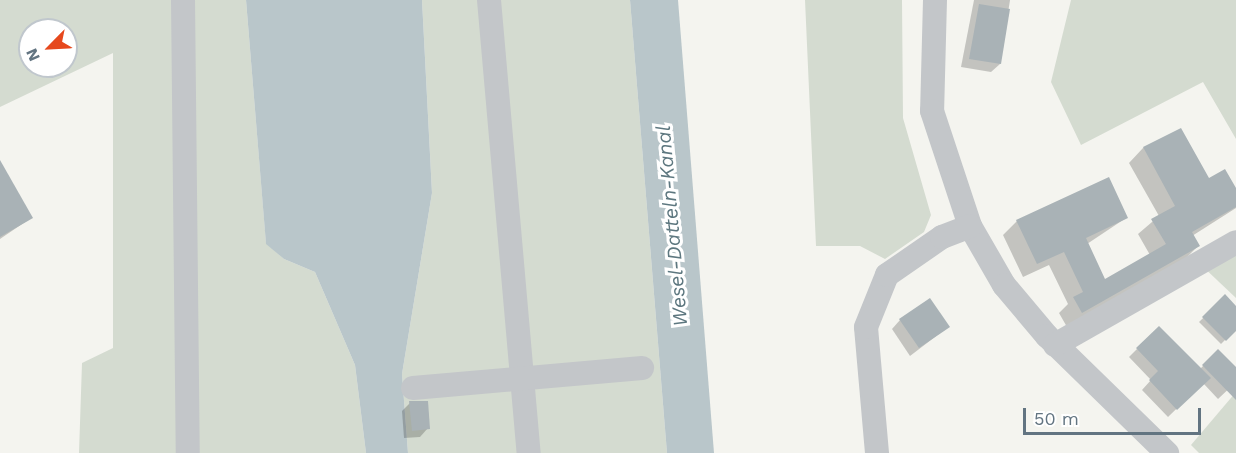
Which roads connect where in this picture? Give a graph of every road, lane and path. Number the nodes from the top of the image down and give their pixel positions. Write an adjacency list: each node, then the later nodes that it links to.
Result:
1 (183, 0): 10 (street)
2 (489, 0): 8 (street)
3 (935, 0): 4 (street)
4 (970, 226): 6 (street); 12 (street)
5 (1236, 242): 6 (street)
6 (1055, 345): 13 (street)
7 (642, 368): 8 (street)
8 (523, 379): 9 (street); 11 (street)
9 (413, 387)
10 (188, 453)
11 (529, 453)
12 (878, 453)
13 (1167, 453)

